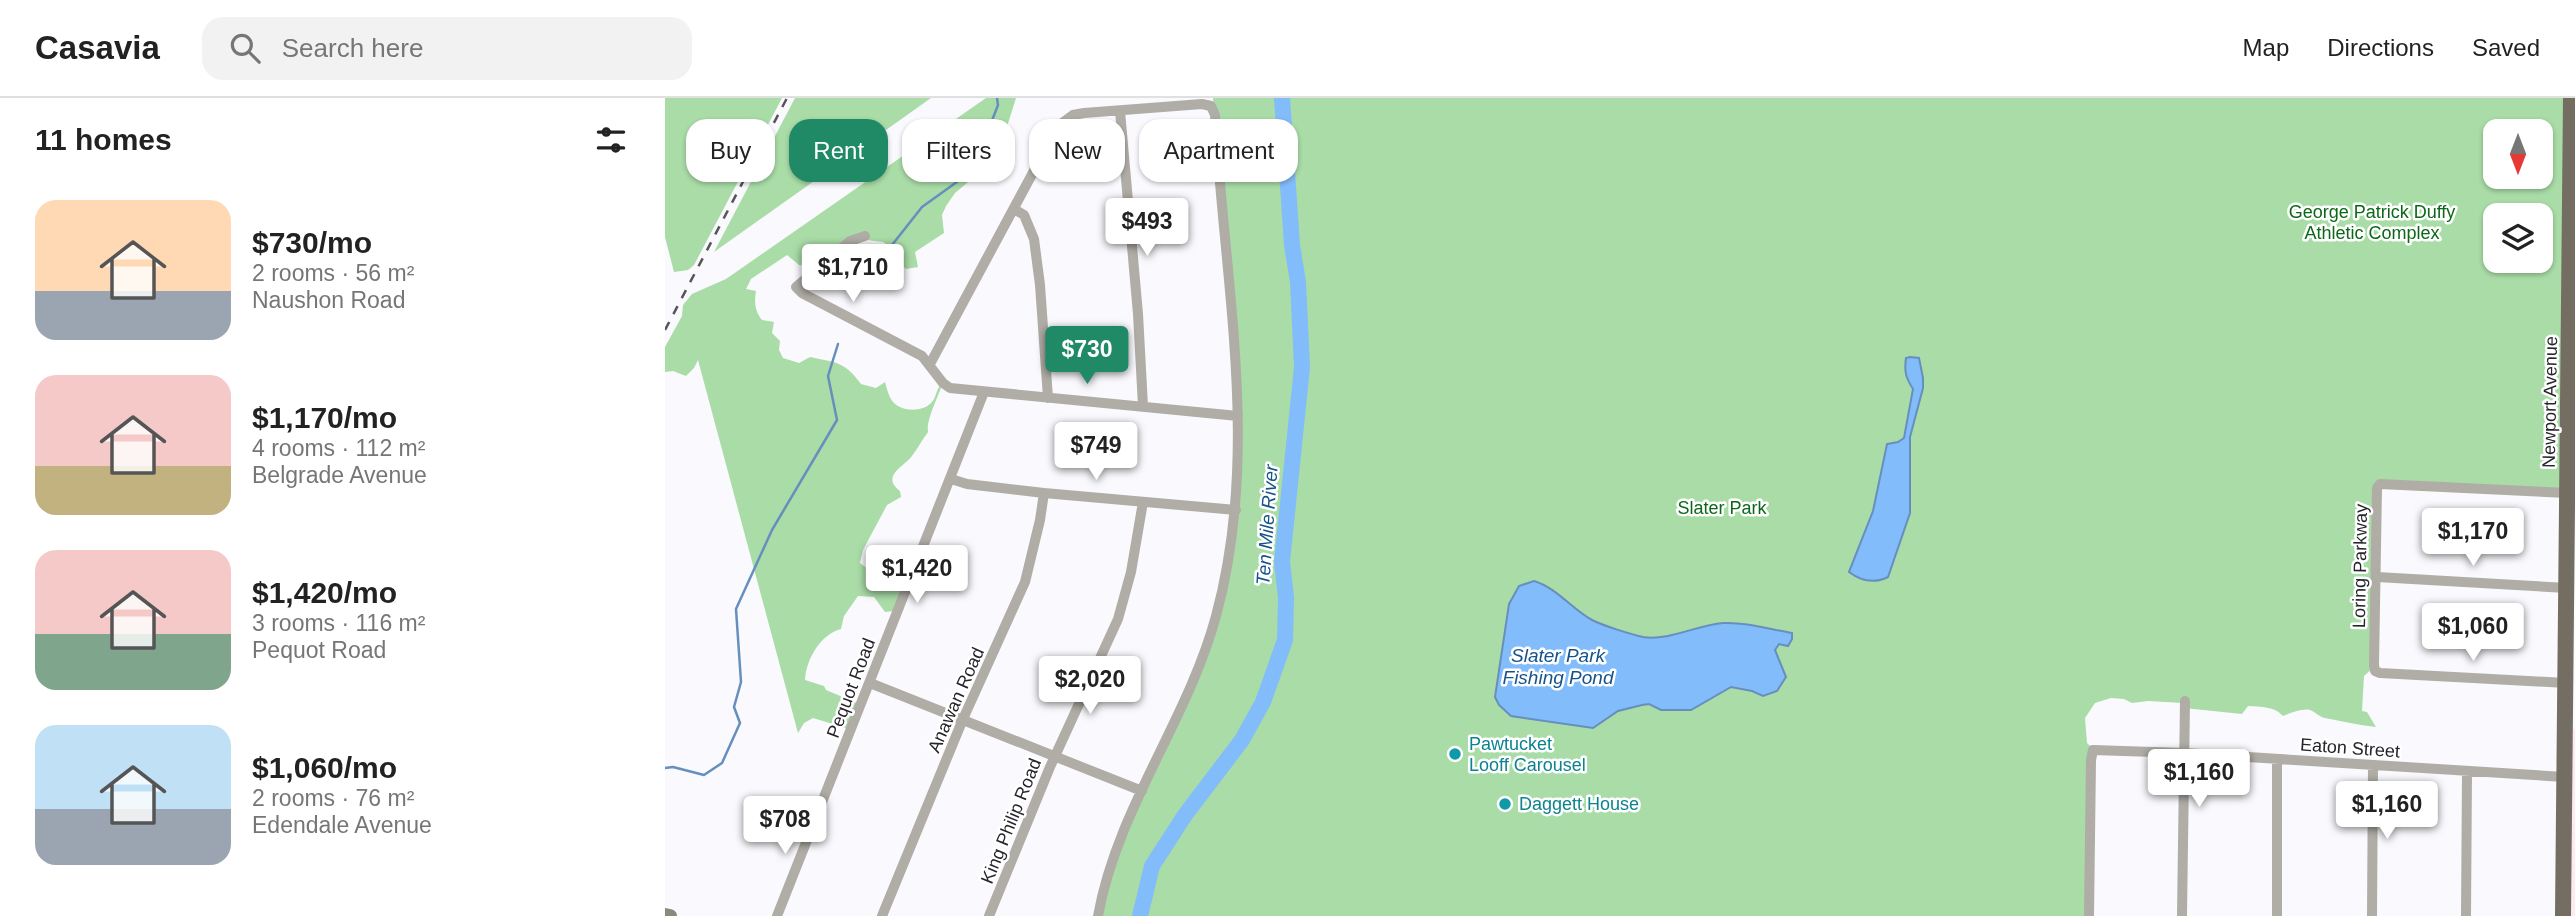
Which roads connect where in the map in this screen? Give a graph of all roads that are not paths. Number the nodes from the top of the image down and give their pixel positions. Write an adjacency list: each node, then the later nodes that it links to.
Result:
1 (2571, 98): 5 (main road, Newport Avenue)
2 (1120, 111): 3 (street); 9 (street); 10 (street)
3 (1014, 209): 6 (street); 8 (street)
4 (865, 236): 6 (street)
5 (2573, 251): 13 (main road, Newport Avenue)
6 (930, 364): 7 (street)
7 (984, 392): 8 (street); 11 (street, Pequot Road)
8 (1048, 398): 9 (street)
9 (1143, 406): 10 (street)
10 (1238, 416): 15 (street)
11 (951, 479): 12 (street); 18 (street, Pequot Road)
12 (1044, 493): 14 (street); 21 (street, Anawan Road)
13 (2568, 494): 16 (street, Loring Parkway); 17 (main road, Newport Avenue)
14 (1143, 502): 15 (street); 23 (street, King Philip Road)
15 (1236, 510): 28 (street)
16 (2377, 578): 17 (street); 19 (street, Loring Parkway)
17 (2567, 589): 19 (main road, Newport Avenue)
18 (870, 683): 21 (street); 30 (street, Pequot Road)
19 (2566, 683): 27 (main road, Newport Avenue)
20 (2185, 701): 22 (street)
21 (963, 719): 23 (street); 31 (street, Anawan Road)
22 (2184, 753): 24 (street, Eaton Street); 34 (street, Eaton Street); 35 (street)
23 (1055, 755): 28 (street); 32 (street, King Philip Road)
24 (2277, 759): 25 (street, Eaton Street); 36 (street)
25 (2373, 765): 26 (street, Eaton Street); 37 (street)
26 (2467, 771): 27 (street, Eaton Street); 38 (street)
27 (2564, 777): 29 (main road, Newport Avenue)
28 (1142, 790): 33 (street)
29 (2570, 808): 39 (main road, Newport Avenue)
30 (777, 916)
31 (883, 916)
32 (989, 916)
33 (1098, 916)
34 (2089, 916)
35 (2182, 916)
36 (2277, 916)
37 (2372, 916)
38 (2466, 916)
39 (2563, 916)

